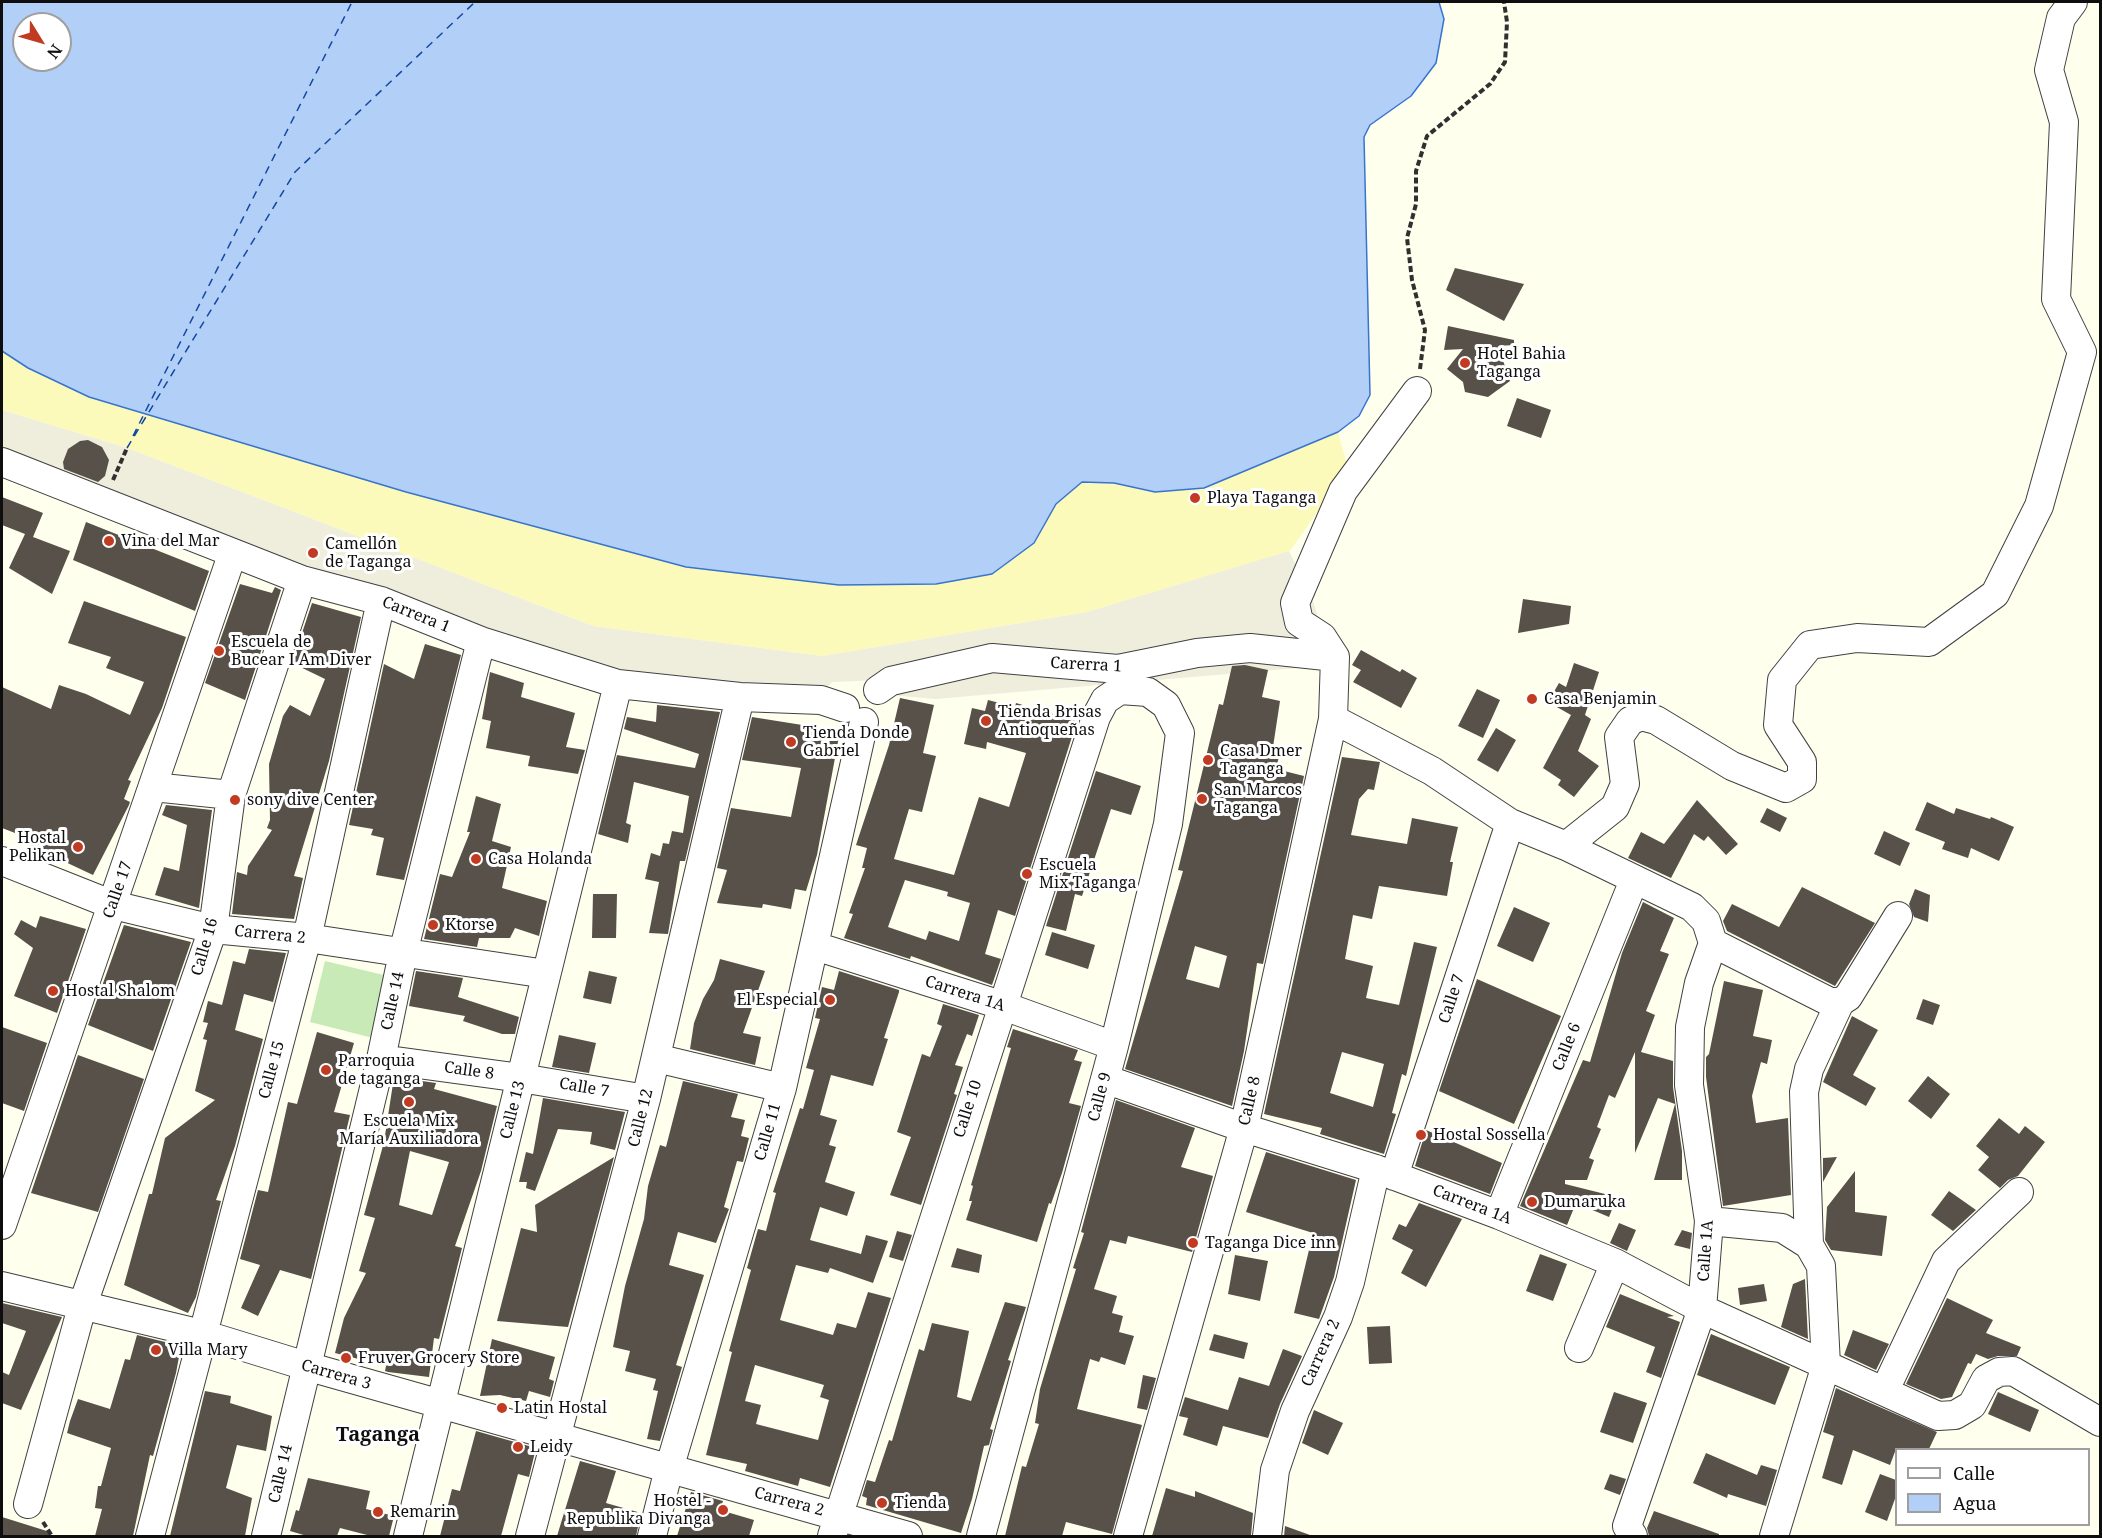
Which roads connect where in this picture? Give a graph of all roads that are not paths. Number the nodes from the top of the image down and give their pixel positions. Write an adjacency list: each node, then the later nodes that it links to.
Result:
1 (2073, 2): 17 (street)
2 (1417, 391): 8 (street)
3 (2, 462): 4 (street, Carrera 1)
4 (232, 555): 5 (street, Carrera 1); 14 (street, Calle 17)
5 (302, 580): 6 (street, Carrera 1); 15 (street, Calle 16)
6 (381, 601): 7 (street, Carrera 1); 24 (street, Calle 15)
7 (480, 641): 9 (street, Carrera 1); 26 (street, Calle 14)
8 (1335, 657): 12 (street, Carerra 1); 13 (street, Calle 8)
9 (618, 684): 11 (street, Carrera 1); 27 (street, Calle 13)
10 (1120, 690): 29 (street, Calle 10); 30 (street, Calle 9)
11 (740, 697): 12 (street, Carrera 1); 31 (street, Calle 12)
12 (854, 715): 25 (street, Calle 11)
13 (1333, 719): 16 (street); 37 (street, Calle 8)
14 (153, 787): 15 (street); 20 (street, Calle 17)
15 (231, 795): 22 (street, Calle 16)
16 (1510, 823): 17 (street); 38 (street, Calle 7)
17 (1566, 846): 19 (street)
18 (2, 861): 20 (street, Carrera 2)
19 (1634, 880): 23 (street); 40 (street, Calle 6)
20 (113, 905): 22 (street, Carrera 2); 42 (street, Calle 17)
21 (1898, 916): 28 (street)
22 (213, 929): 24 (street, Carrera 2); 46 (street, Calle 16)
23 (1709, 932): 28 (street); 41 (street, Calle 1A)
24 (307, 938): 26 (street, Carrera 2); 48 (street, Calle 15)
25 (815, 946): 29 (street, Carrera 1A); 35 (street, Calle 11)
26 (403, 953): 27 (street, Carrera 2); 32 (street, Calle 14)
27 (546, 974): 33 (street, Calle 13)
28 (1840, 1002): 43 (street)
29 (1001, 1005): 30 (street, Carrera 1A); 58 (street, Calle 10)
30 (1114, 1046): 34 (street, Calle 9)
31 (656, 1058): 35 (street); 36 (street, Calle 12)
32 (381, 1059): 33 (street, Calle 8); 51 (street, Calle 14)
33 (521, 1078): 36 (street, Calle 7); 53 (street, Calle 13)
34 (1105, 1079): 37 (street, Carrera 1A); 65 (street, Calle 9)
35 (782, 1088): 56 (street, Calle 11)
36 (646, 1099): 55 (street, Calle 12)
37 (1244, 1128): 38 (street, Carrera 1A); 66 (street, Calle 8)
38 (1385, 1173): 40 (street, Carrera 1A); 67 (street, Carrera 2)
39 (2019, 1192): 52 (street)
40 (1499, 1215): 44 (street, Carrera 1A)
41 (1709, 1221): 43 (street); 47 (street, Calle 1A)
42 (2, 1225)
43 (1809, 1245): 50 (street)
44 (1615, 1263): 47 (street, Carrera 1A); 49 (street)
45 (2, 1286): 46 (street, Carrera 3)
46 (82, 1308): 48 (street, Carrera 3); 57 (street, Calle 16)
47 (1702, 1310): 50 (street, Carrera 1A); 68 (street, Calle 1A)
48 (202, 1334): 51 (street, Carrera 3); 59 (street, Calle 15)
49 (1579, 1348)
50 (1826, 1365): 52 (street, Carrera 1A); 69 (street)
51 (306, 1366): 53 (street, Carrera 3); 60 (street, Calle 14)
52 (1885, 1390): 54 (street, Carrera 1A)
53 (441, 1405): 55 (street, Carrera 3); 61 (street, Calle 13)
54 (2100, 1422)
55 (557, 1437): 56 (street, Carrera 3); 62 (street, Calle 12)
56 (669, 1469): 58 (street, Carrera 2); 63 (street, Calle 11)
57 (28, 1504)
58 (835, 1526): 64 (street, Carrera 2)
59 (150, 1536)
60 (266, 1536)
61 (408, 1536)
62 (530, 1536)
63 (652, 1536)
64 (908, 1536)
65 (981, 1536)
66 (1128, 1536)
67 (1267, 1536)
68 (1633, 1536)
69 (1774, 1536)

